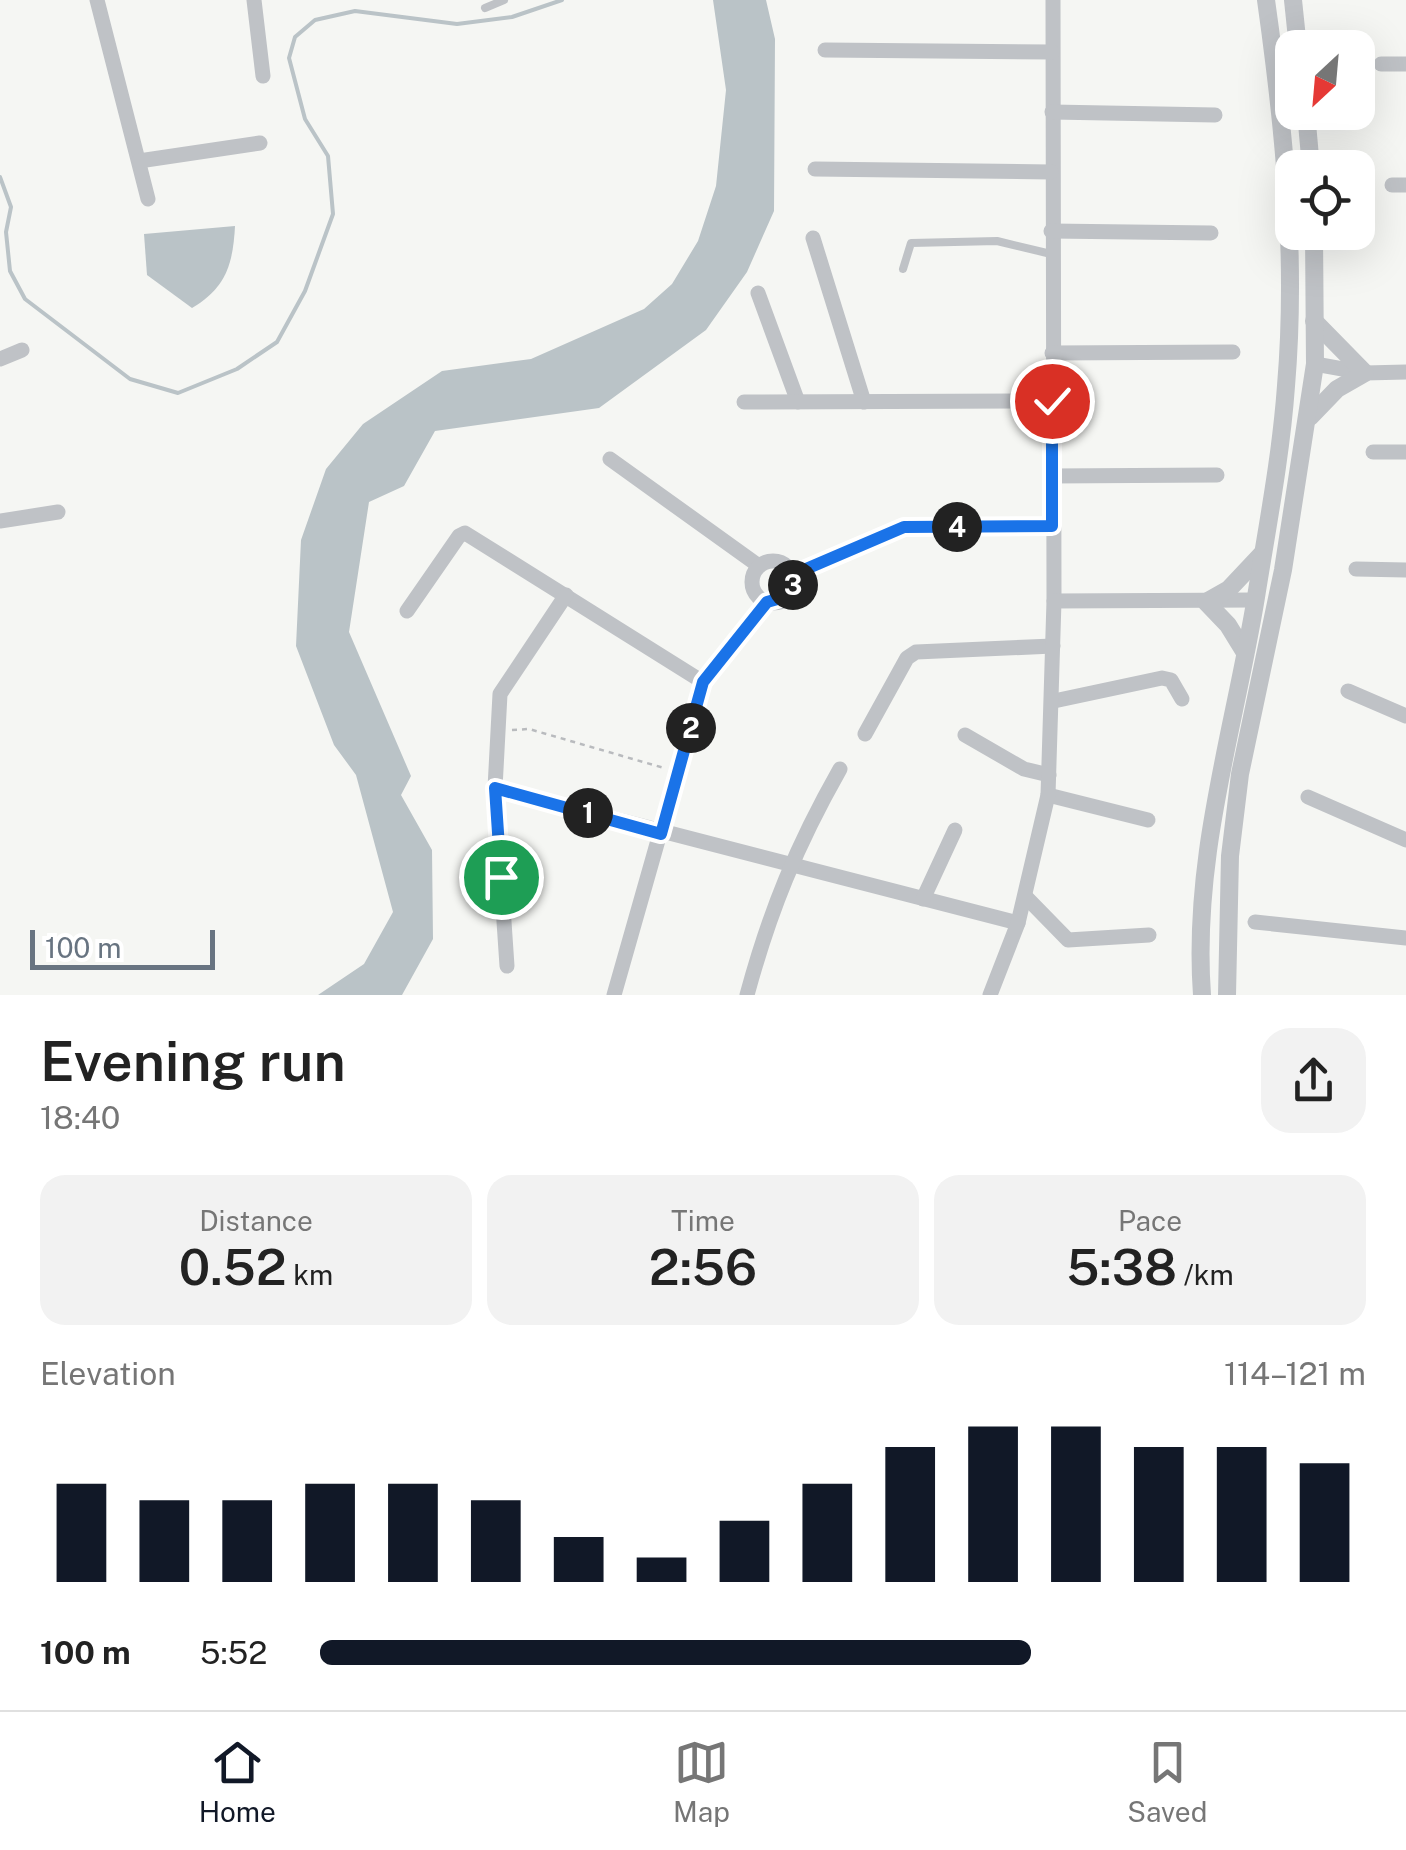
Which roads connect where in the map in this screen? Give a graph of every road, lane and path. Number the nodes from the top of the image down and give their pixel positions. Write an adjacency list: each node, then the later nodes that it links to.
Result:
1 (97, 0): 17 (street)
2 (254, 0): 13 (street)
3 (504, 0): 7 (lane)
4 (1052, 0): 10 (street)
5 (1266, 0): 28 (street)
6 (1293, 0): 8 (street)
7 (484, 8)
8 (1296, 30)
9 (825, 50): 10 (street)
10 (1052, 52): 14 (street)
11 (1381, 64): 12 (street)
12 (1406, 64)
13 (263, 76)
14 (1052, 112): 15 (street); 19 (street)
15 (1214, 115)
16 (260, 142): 17 (street)
17 (139, 160): 20 (street)
18 (814, 168): 19 (street)
19 (1051, 172): 21 (street)
20 (148, 199)
21 (1051, 231): 22 (street); 25 (street)
22 (1211, 233)
23 (813, 238): 40 (street)
24 (1314, 250): 29 (street)
25 (1051, 254): 26 (lane); 32 (street)
26 (903, 269)
27 (758, 293): 39 (street)
28 (1290, 293): 34 (street); 50 (street)
29 (1314, 321): 34 (street); 35 (street)
30 (22, 350): 33 (street)
31 (1233, 352): 32 (street)
32 (1052, 353): 37 (street)
33 (0, 359)
34 (1315, 364): 35 (street); 41 (street)
35 (1365, 372): 36 (street); 41 (street)
36 (1406, 372)
37 (1052, 401): 40 (street); 46 (street)
38 (744, 402): 39 (street)
39 (798, 402): 40 (street)
40 (864, 402)
41 (1308, 420): 53 (street)
42 (1373, 452): 43 (street)
43 (1406, 452)
44 (610, 459): 51 (street)
45 (1217, 475): 46 (street)
46 (1052, 476): 49 (street)
47 (58, 512): 48 (street)
48 (0, 521)
49 (1052, 526): 55 (street); 58 (street)
50 (1262, 555): 57 (street); 60 (street)
51 (759, 566): 55 (street); 59 (street)
52 (1356, 569): 54 (street)
53 (1283, 570): 57 (street); 94 (street)
54 (1406, 570)
55 (792, 575): 59 (street)
56 (566, 595): 61 (street); 64 (street); 69 (street)
57 (1255, 600): 60 (street); 63 (street)
58 (1054, 601): 60 (street); 62 (street)
59 (767, 602): 64 (street)
60 (1206, 602): 63 (street)
61 (407, 610)
62 (1053, 646): 67 (street); 70 (street)
63 (1244, 651): 93 (street)
64 (703, 682): 73 (street)
65 (1348, 691): 68 (street)
66 (1182, 699): 67 (street)
67 (1054, 702): 74 (street)
68 (1406, 716)
69 (496, 731): 73 (path); 75 (street)
70 (865, 734)
71 (964, 735): 74 (street)
72 (840, 769): 82 (street)
73 (680, 772): 80 (street)
74 (1049, 775): 76 (street)
75 (495, 788): 80 (street); 89 (street)
76 (1048, 795): 78 (street); 83 (street)
77 (1308, 797): 81 (street)
78 (1148, 820)
79 (955, 830): 84 (street)
80 (661, 834): 82 (street); 90 (street)
81 (1406, 840)
82 (788, 866): 84 (street); 91 (street)
83 (1025, 896): 86 (street); 87 (street)
84 (922, 899): 86 (street)
85 (1255, 922): 88 (street)
86 (1018, 923): 92 (street)
87 (1149, 935)
88 (1406, 938)
89 (506, 966)
90 (614, 995)
91 (747, 995)
92 (990, 995)
93 (1202, 995)
94 (1227, 995)

